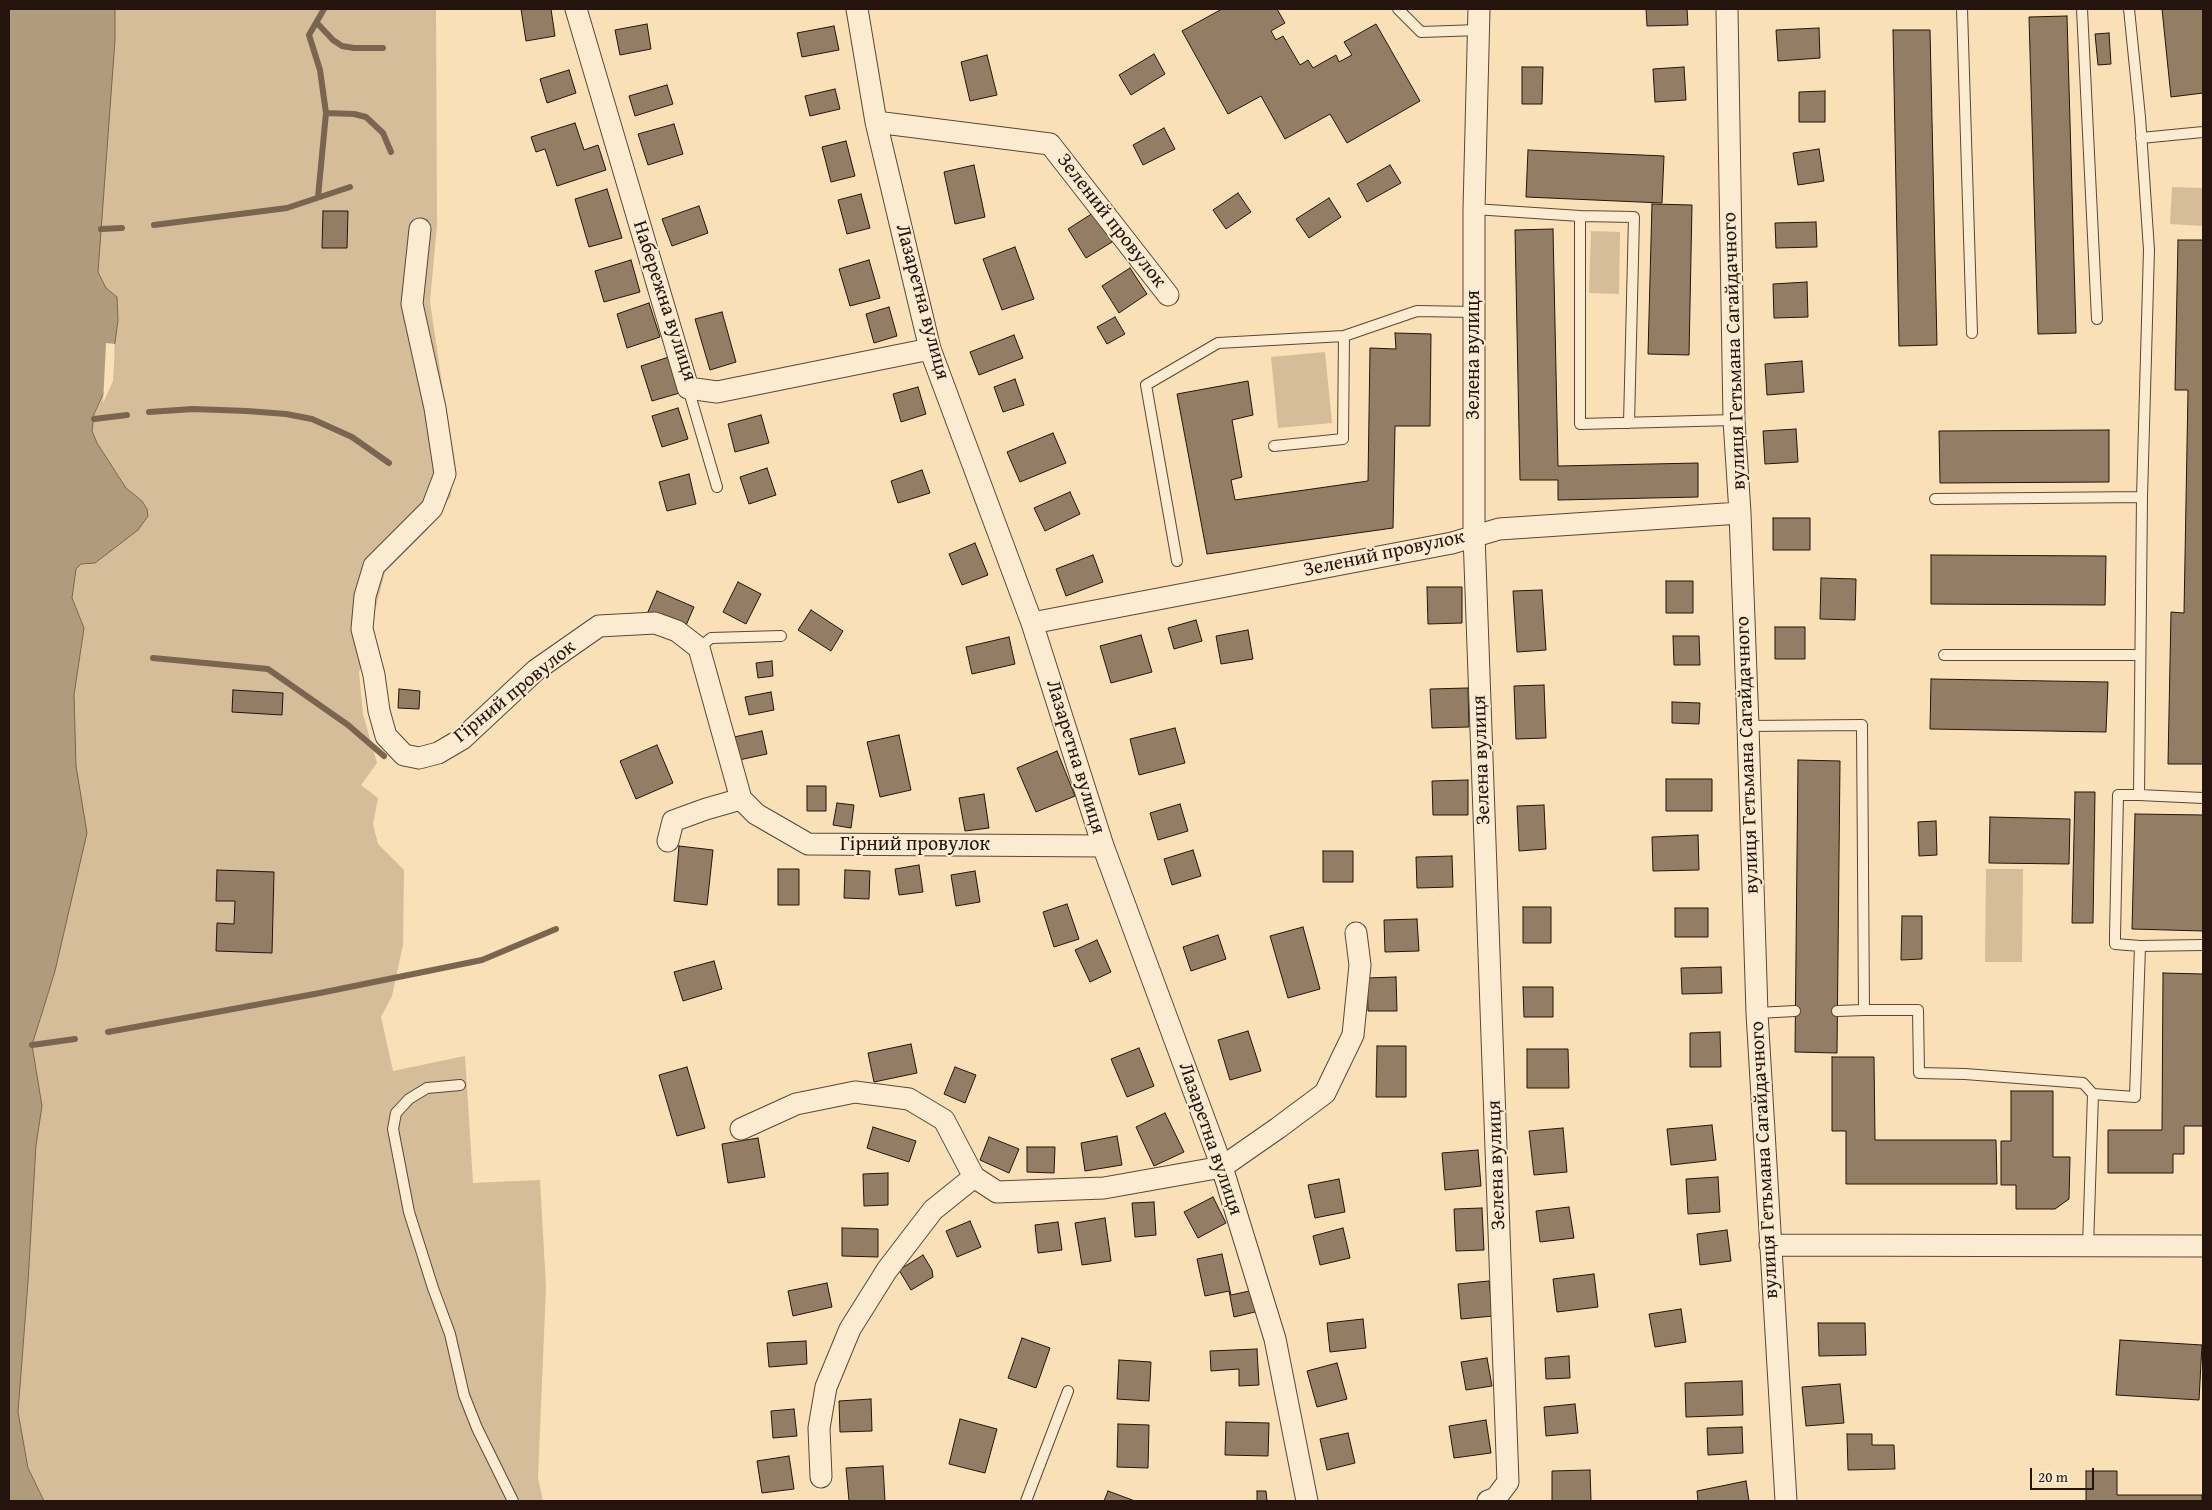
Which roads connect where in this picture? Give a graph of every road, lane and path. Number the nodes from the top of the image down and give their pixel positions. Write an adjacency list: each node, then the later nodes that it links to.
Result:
1 (576, 9): 22 (street, Набережна вулиця)
2 (857, 9): 10 (street, Лазаретна вулиця)
3 (1398, 9): 9 (lane)
4 (1479, 9): 9 (street, Зелена вулиця)
5 (1727, 9): 23 (street, вулиця Гетьмана Сагайдачного)
6 (1962, 9): 19 (lane)
7 (2082, 9): 18 (lane)
8 (2128, 9): 12 (lane)
9 (1479, 30): 13 (street, Зелена вулиця)
10 (876, 122): 16 (street, Зелений провулок); 21 (street, Лазаретна вулиця)
11 (2203, 132): 12 (lane)
12 (2141, 138): 27 (lane)
13 (1474, 209): 14 (lane); 17 (street, Зелена вулиця)
14 (1580, 216): 24 (lane); 24 (lane)
15 (420, 229): 34 (street, Гірний провулок)
16 (1168, 295)
17 (1474, 312): 20 (lane); 30 (street, Зелена вулиця)
18 (2097, 319)
19 (1972, 333)
20 (1344, 336): 25 (lane); 31 (lane)
21 (930, 349): 22 (street, Набережна вулиця); 32 (street, Лазаретна вулиця)
22 (688, 388): 26 (lane)
23 (1734, 420): 24 (lane); 29 (street, вулиця Гетьмана Сагайдачного)
24 (1629, 423)
25 (1274, 446)
26 (716, 487)
27 (2142, 497): 28 (lane); 36 (lane)
28 (1935, 499)
29 (1740, 513): 30 (street, Зелений провулок); 37 (street, вулиця Гетьмана Сагайдачного)
30 (1474, 535): 32 (street, Зелений провулок); 63 (street, Зелена вулиця)
31 (1177, 561)
32 (1032, 623): 42 (street, Лазаретна вулиця)
33 (781, 636): 34 (lane)
34 (699, 648): 40 (street)
35 (1944, 655): 36 (lane)
36 (2140, 655): 38 (lane)
37 (1748, 726): 46 (lane); 49 (street, вулиця Гетьмана Сагайдачного)
38 (2140, 795): 39 (lane); 45 (lane)
39 (2203, 798)
40 (741, 799): 41 (street); 42 (street, Гірний провулок)
41 (668, 841)
42 (1102, 846): 53 (street, Лазаретна вулиця)
43 (1356, 933): 53 (street)
44 (2203, 945): 45 (lane)
45 (2140, 946): 51 (lane)
46 (1864, 1010): 48 (lane); 51 (lane)
47 (1795, 1011): 49 (lane)
48 (1837, 1011)
49 (1757, 1013): 55 (street, вулиця Гетьмана Сагайдачного)
50 (460, 1085): 60 (lane)
51 (2093, 1094): 56 (lane)
52 (741, 1129): 54 (street)
53 (1222, 1167): 54 (street); 62 (street, Лазаретна вулиця)
54 (974, 1177): 59 (street)
55 (1770, 1245): 56 (street); 64 (street, вулиця Гетьмана Сагайдачного)
56 (2088, 1246): 57 (street)
57 (2203, 1246)
58 (1068, 1391): 61 (lane)
59 (821, 1476)
60 (513, 1501)
61 (1026, 1501)
62 (1308, 1501)
63 (1488, 1501)
64 (1786, 1501)

